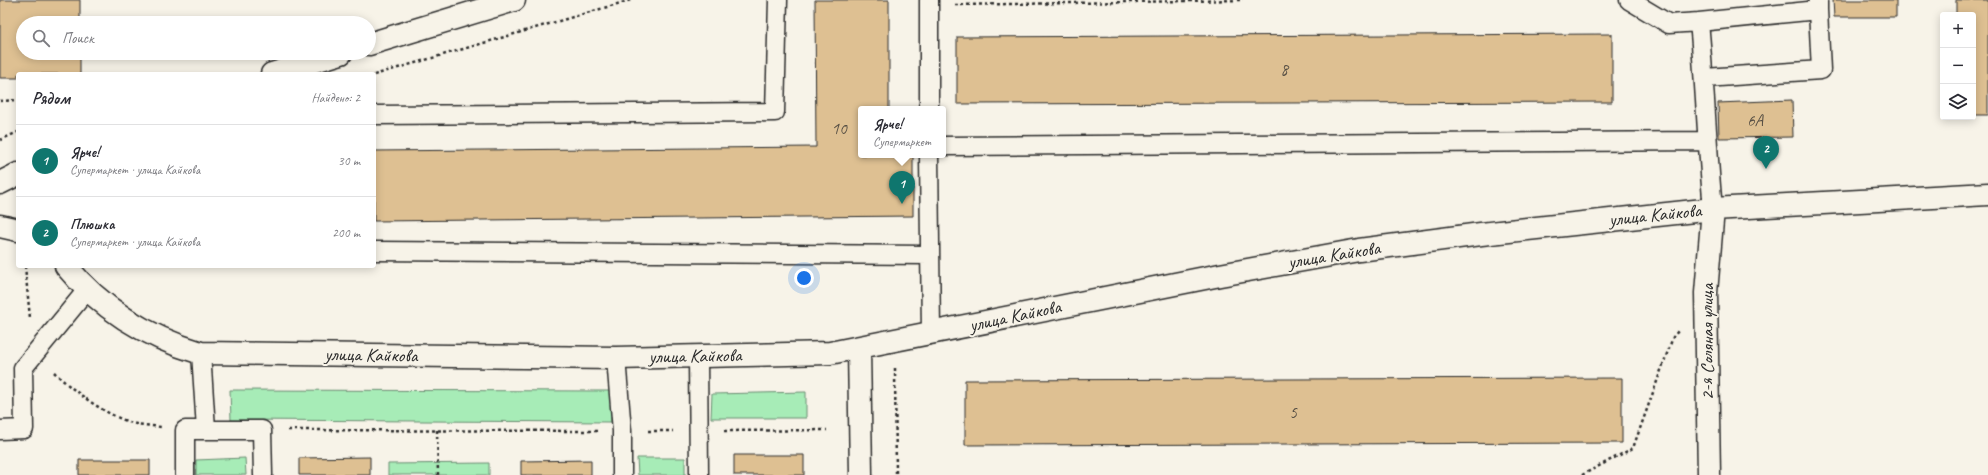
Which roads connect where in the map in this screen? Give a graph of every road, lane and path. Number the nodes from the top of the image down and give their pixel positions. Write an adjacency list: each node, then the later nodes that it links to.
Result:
1 (514, 0): 9 (street)
2 (631, 0): 12 (path)
3 (778, 0): 17 (lane)
4 (1243, 0): 6 (path)
5 (1629, 0): 8 (lane)
6 (929, 3): 16 (lane)
7 (1818, 5): 8 (lane); 13 (lane)
8 (1699, 22): 13 (lane)
9 (376, 42)
10 (318, 60): 11 (street)
11 (279, 72)
12 (376, 74)
13 (1705, 78): 20 (lane)
14 (0, 100): 15 (path)
15 (16, 100)
16 (929, 106)
17 (376, 116)
18 (16, 133): 19 (path)
19 (0, 140)
20 (1706, 141): 21 (lane); 26 (lane)
21 (946, 146)
22 (929, 158): 30 (lane)
23 (16, 175): 24 (street)
24 (0, 183)
25 (1988, 194): 26 (street, улица Кайкова)
26 (1713, 209): 34 (street, 2-я Соляная улица); 35 (street, улица Кайкова)
27 (0, 226): 28 (street)
28 (16, 230)
29 (376, 251): 30 (lane)
30 (930, 255): 35 (lane)
31 (25, 268): 38 (path)
32 (68, 268): 33 (street, улица Кайкова)
33 (88, 290): 38 (lane); 39 (street, улица Кайкова)
34 (1706, 293): 57 (path); 58 (street, 2-я Соляная улица)
35 (931, 333): 36 (street, улица Кайкова)
36 (895, 341): 37 (street, улица Кайкова); 56 (path)
37 (859, 348): 40 (street, улица Кайкова); 55 (street)
38 (34, 353): 42 (lane); 43 (path)
39 (201, 353): 41 (street, улица Кайкова); 44 (lane)
40 (698, 357): 41 (street, улица Кайкова); 49 (lane)
41 (616, 358): 48 (lane)
42 (0, 430)
43 (185, 430): 44 (lane); 50 (lane)
44 (206, 430): 45 (lane)
45 (262, 430): 46 (path); 51 (lane)
46 (437, 430): 48 (path); 52 (path)
47 (827, 430): 49 (path)
48 (622, 431): 49 (path); 53 (lane)
49 (699, 431): 54 (lane)
50 (185, 475)
51 (263, 475)
52 (438, 475)
53 (622, 475)
54 (699, 475)
55 (861, 475)
56 (896, 475)
57 (1582, 475)
58 (1709, 475)

